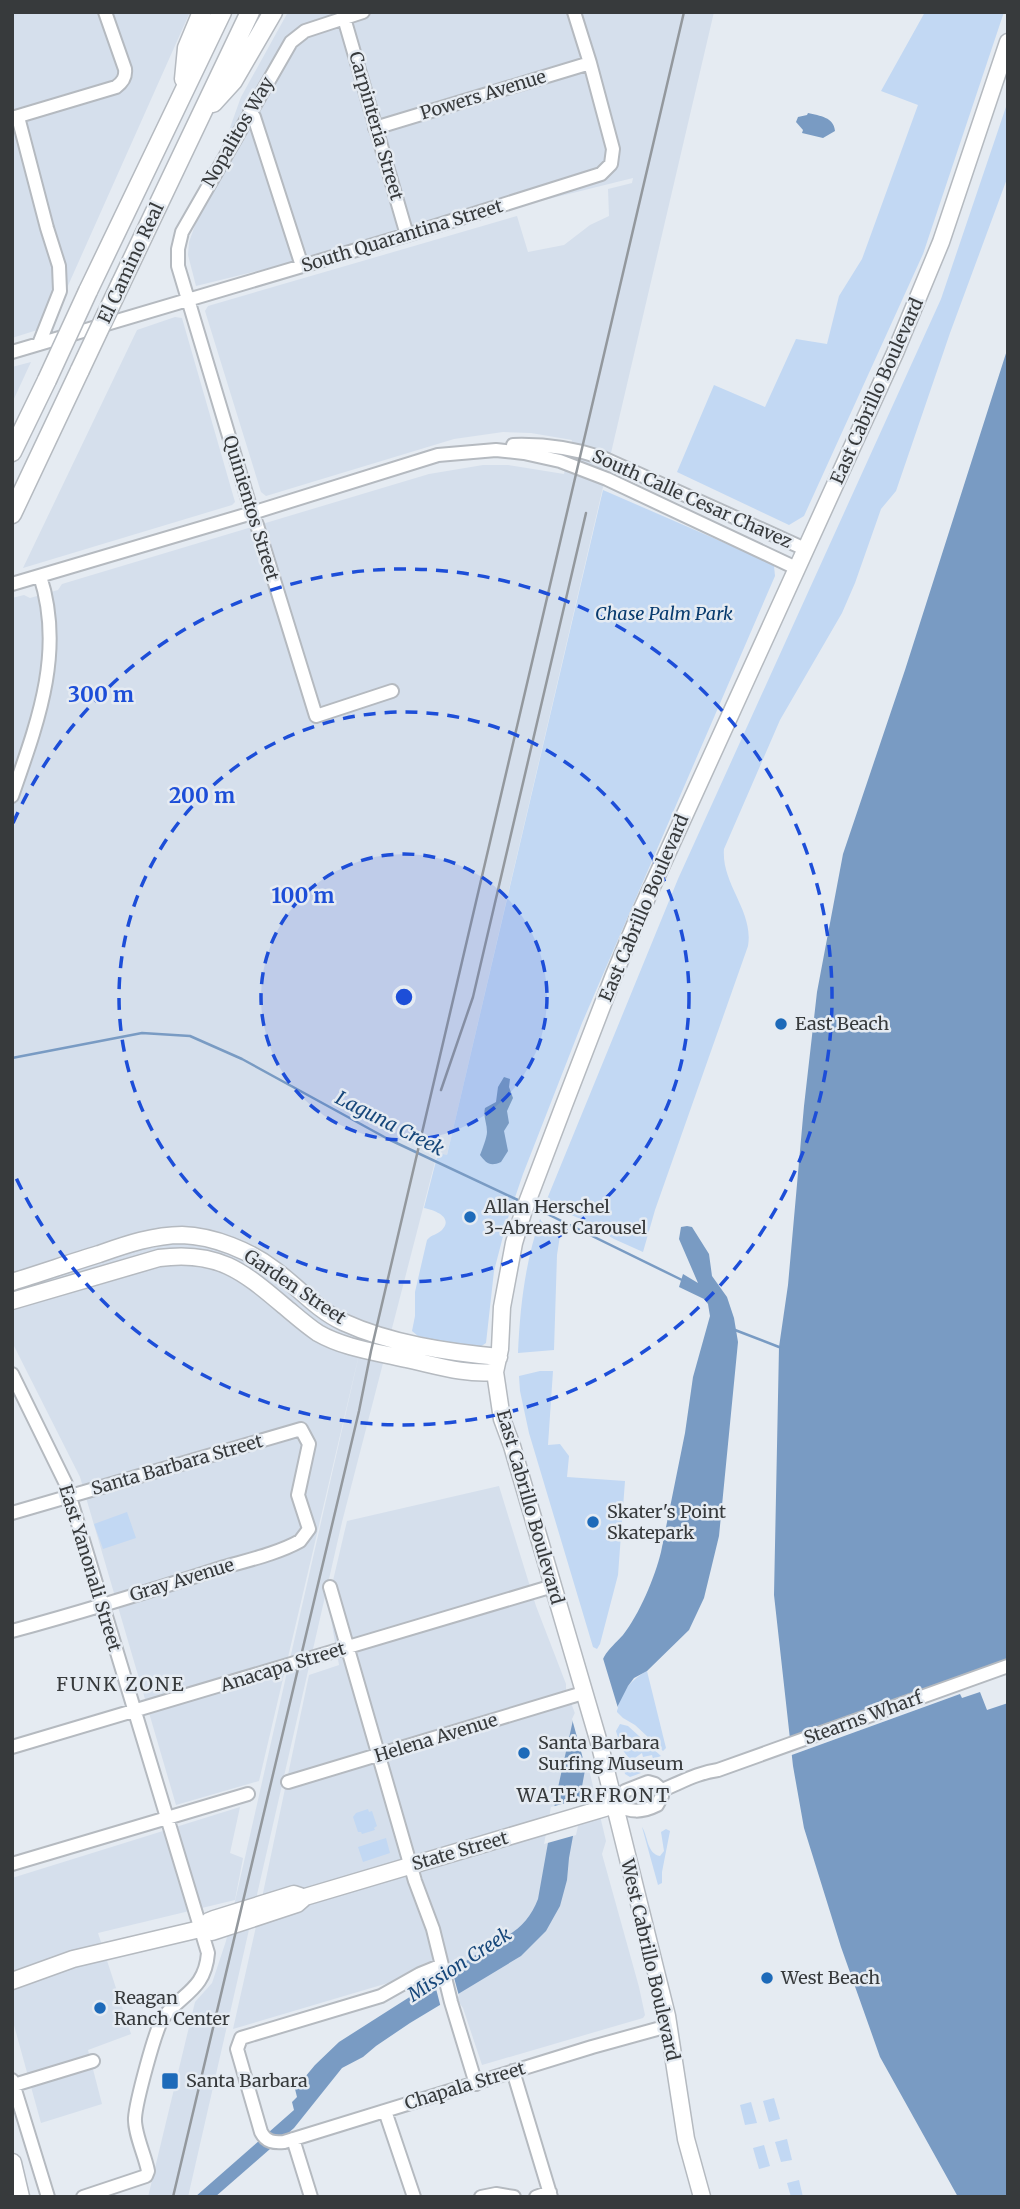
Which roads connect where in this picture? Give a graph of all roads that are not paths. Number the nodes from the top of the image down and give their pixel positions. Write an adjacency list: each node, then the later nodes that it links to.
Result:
1 (105, 12): 14 (street)
2 (202, 12): 11 (highway)
3 (222, 12): 11 (highway, El Camino Real)
4 (250, 12): 13 (highway, El Camino Real)
5 (273, 12): 13 (highway)
6 (363, 12): 8 (street, Nopalitos Way)
7 (574, 12): 10 (street)
8 (344, 18): 12 (street, Nopalitos Way); 15 (street, Carpinteria Street)
9 (1008, 42): 25 (main road, East Cabrillo Boulevard)
10 (590, 63): 15 (street, Powers Avenue); 16 (street, South Quarantina Street)
11 (182, 95): 22 (highway, El Camino Real, bridge)
12 (250, 111): 17 (street); 18 (street, Nopalitos Way)
13 (201, 116): 24 (highway, El Camino Real, bridge)
14 (15, 117): 19 (street)
15 (375, 128): 16 (street, Carpinteria Street)
16 (407, 235): 17 (street, South Quarantina Street)
17 (302, 266): 18 (street, South Quarantina Street)
18 (188, 299): 19 (street, South Quarantina Street); 23 (street, Quinientos Street)
19 (38, 344): 20 (street, South Quarantina Street)
20 (12, 352)
21 (496, 450): 23 (street, South Calle Cesar Chavez); 25 (street, South Calle Cesar Chavez); 26 (street, South Calle Cesar Chavez)
22 (12, 452)
23 (252, 513): 27 (street, South Calle Cesar Chavez); 29 (street, Quinientos Street)
24 (12, 514)
25 (805, 549): 26 (main road, East Cabrillo Boulevard)
26 (796, 568): 33 (main road, East Cabrillo Boulevard)
27 (40, 576): 28 (street, South Calle Cesar Chavez); 30 (street)
28 (12, 584)
29 (392, 691)
30 (12, 796)
31 (12, 1282): 33 (main road, Garden Street)
32 (12, 1301): 33 (main road, Garden Street)
33 (497, 1365): 38 (main road, East Cabrillo Boulevard)
34 (12, 1374): 35 (street, East Yanonali Street)
35 (70, 1496): 36 (street, Santa Barbara Street); 37 (street, Santa Barbara Street); 40 (street, East Yanonali Street)
36 (12, 1513)
37 (307, 1533): 40 (street, Gray Avenue)
38 (553, 1586): 42 (street, Anacapa Street); 44 (main road, East Cabrillo Boulevard)
39 (330, 1587): 42 (street)
40 (103, 1605): 41 (street, Gray Avenue); 45 (street, East Yanonali Street)
41 (12, 1631)
42 (349, 1647): 45 (street, Anacapa Street); 47 (street)
43 (1008, 1667): 49 (street, Stearns Wharf)
44 (583, 1694): 47 (street, Helena Avenue); 51 (main road, East Cabrillo Boulevard)
45 (134, 1712): 46 (street, Anacapa Street); 52 (street, East Yanonali Street)
46 (12, 1747)
47 (379, 1755): 48 (street, Helena Avenue); 54 (street)
48 (288, 1782)
49 (662, 1790): 51 (street, Stearns Wharf); 51 (street, Stearns Wharf)
50 (248, 1794): 52 (street)
51 (615, 1805): 54 (main road, State Street); 58 (main road, West Cabrillo Boulevard)
52 (166, 1819): 53 (street); 55 (street, East Yanonali Street)
53 (12, 1864)
54 (412, 1865): 55 (main road, State Street); 56 (street)
55 (200, 1929): 57 (main road, State Street); 69 (street, East Yanonali Street)
56 (442, 1971): 62 (street); 64 (street)
57 (12, 1981)
58 (668, 2026): 60 (street, Chapala Street); 75 (main road, West Cabrillo Boulevard)
59 (93, 2061): 61 (street)
60 (513, 2071): 62 (street, Chapala Street); 66 (street)
61 (13, 2083): 68 (street)
62 (476, 2084): 63 (street, Chapala Street)
63 (386, 2111): 64 (street, Chapala Street); 71 (street)
64 (289, 2140): 70 (street)
65 (12, 2164): 67 (highway)
66 (551, 2195): 74 (street)
67 (19, 2197)
68 (48, 2197)
69 (83, 2197)
70 (311, 2197)
71 (414, 2197)
72 (481, 2197): 73 (street)
73 (514, 2197)
74 (536, 2197)
75 (702, 2197)

